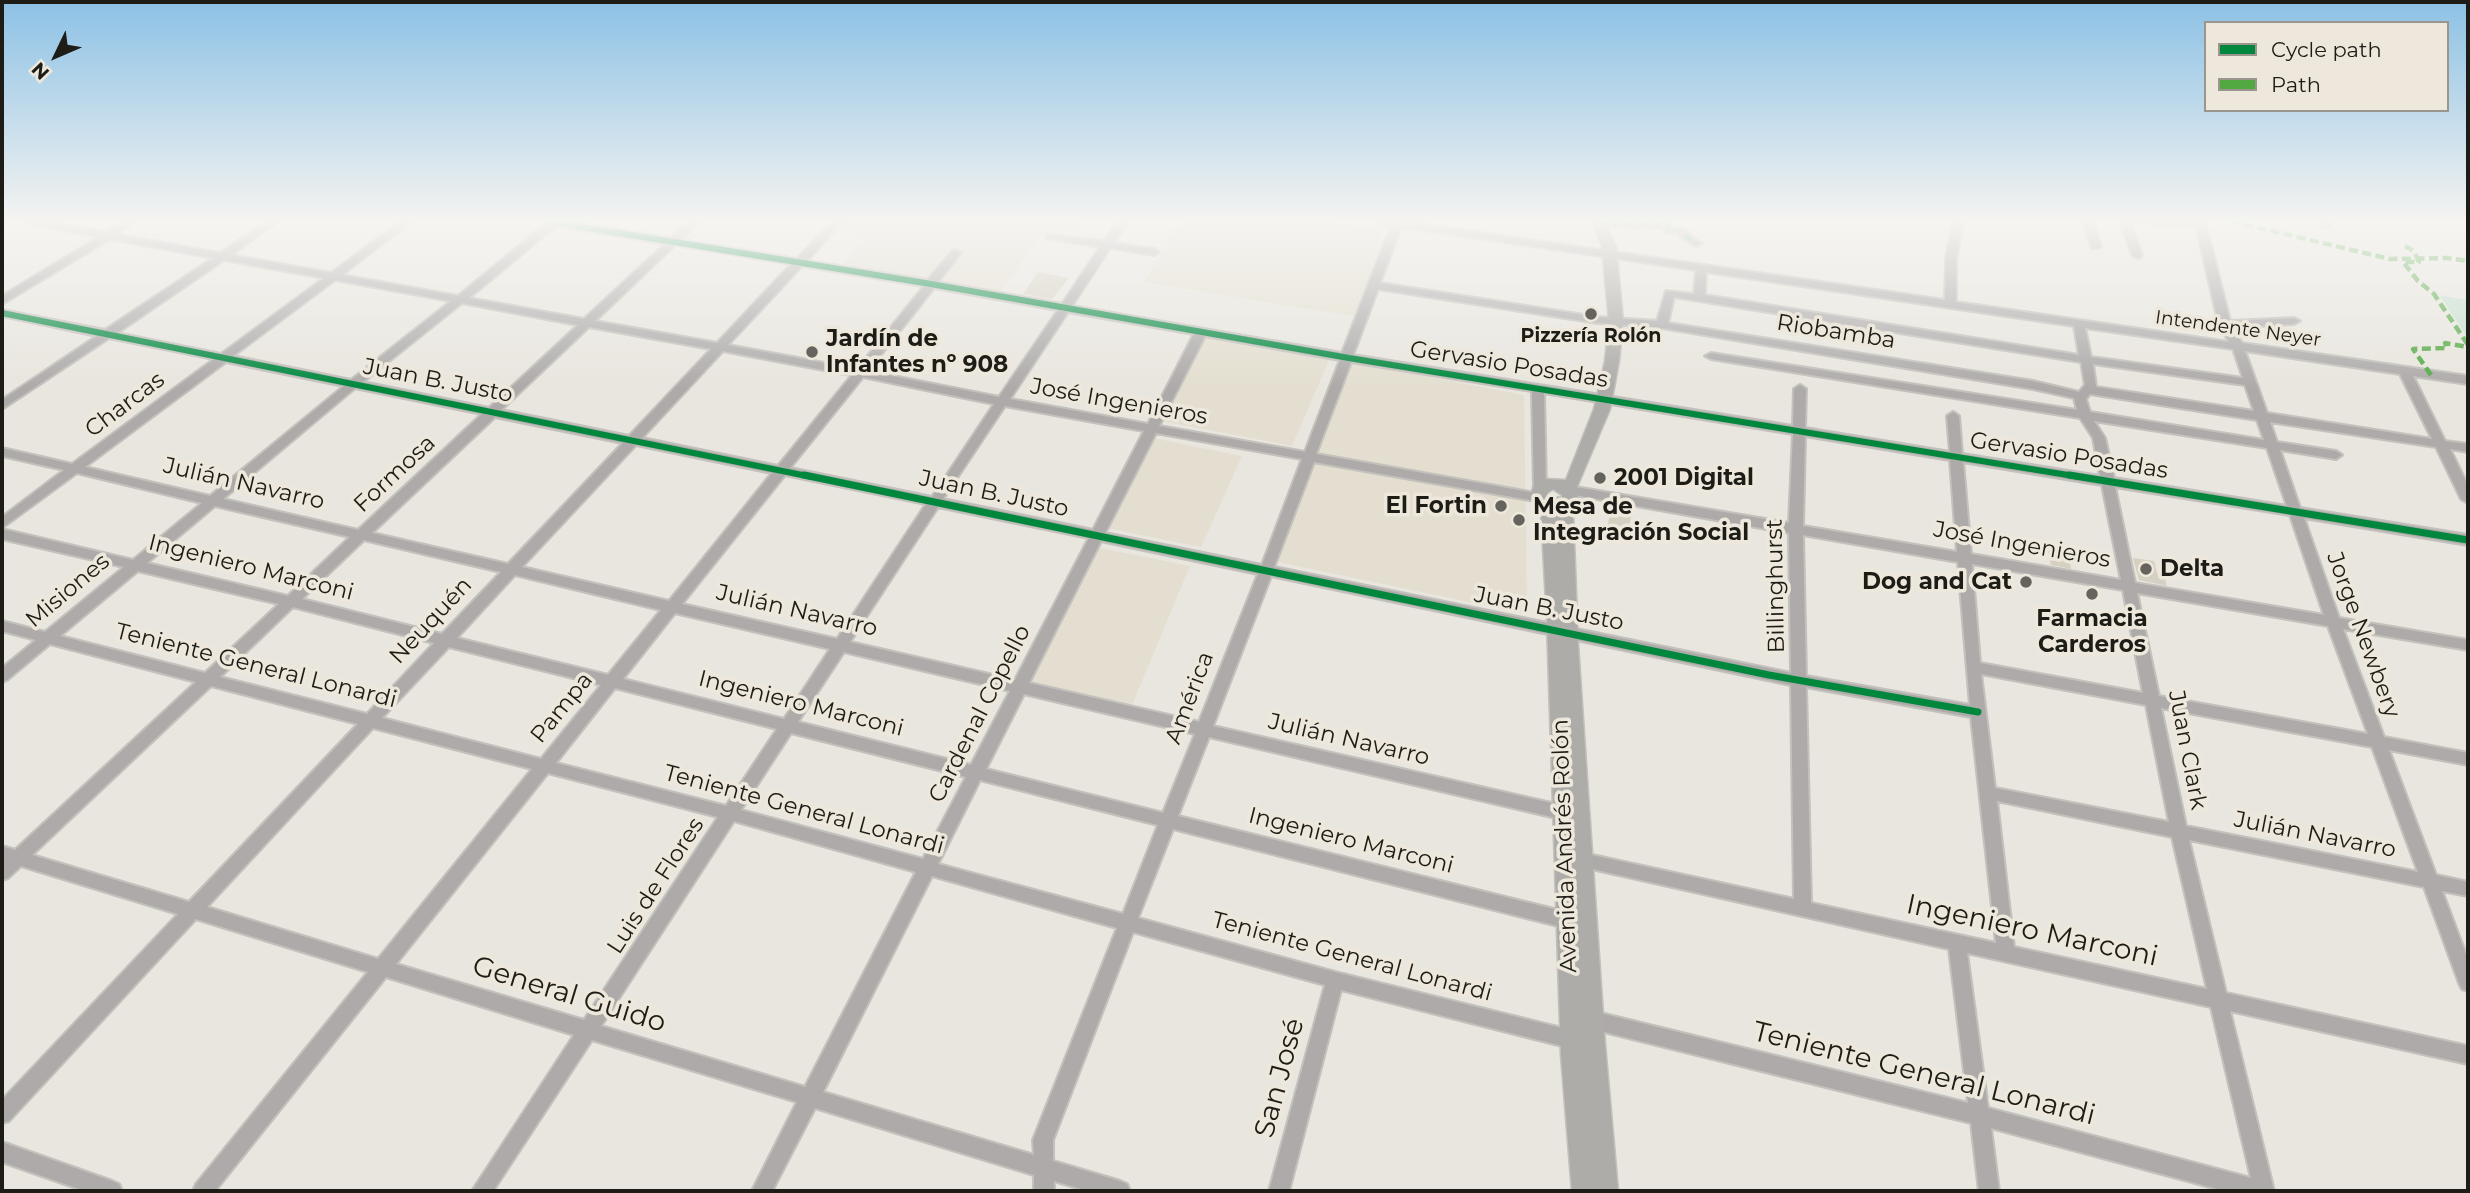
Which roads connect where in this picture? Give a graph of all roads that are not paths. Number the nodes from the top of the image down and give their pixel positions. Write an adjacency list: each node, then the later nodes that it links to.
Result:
1 (41, 277): 21 (street)
2 (192, 277): 32 (street)
3 (332, 277): 36 (street, Charcas)
4 (337, 277): 20 (street, José Ingenieros)
5 (486, 277): 20 (street, Misiones)
6 (635, 277): 27 (street, Formosa)
7 (784, 277): 33 (street, Neuquén)
8 (887, 277): 17 (street, Gervasio Posadas)
9 (937, 277): 17 (street, Pampa)
10 (1085, 277): 23 (street, Luis de Flores)
11 (1378, 277): 18 (street, América)
12 (1612, 277): 25 (main road, Avenida Andrés Rolón)
13 (1701, 277): 19 (street)
14 (1748, 277): 22 (street, Intendente Neyer)
15 (1951, 277): 22 (street)
16 (2213, 277): 30 (street, Jorge Newbery)
17 (931, 284): 23 (street, Gervasio Posadas); 40 (street, Pampa)
18 (1375, 285): 25 (street, Riobamba); 37 (street, América)
19 (1699, 298): 29 (street); 38 (street)
20 (461, 299): 27 (street, José Ingenieros); 43 (street, Misiones)
21 (2, 301)
22 (1950, 305): 28 (street, Intendente Neyer)
23 (1065, 308): 31 (street, Gervasio Posadas); 48 (street, Luis de Flores)
24 (2, 313): 32 (street, Juan B. Justo)
25 (1616, 321): 29 (street, Riobamba); 47 (main road, Avenida Andrés Rolón)
26 (2294, 321): 30 (street)
27 (586, 322): 33 (street, José Ingenieros); 50 (street, Formosa)
28 (2079, 324): 34 (street, Intendente Neyer); 38 (street, Juan Clark)
29 (1662, 325): 46 (street, Riobamba)
30 (2225, 325): 34 (street, Jorge Newbery)
31 (1201, 332): 37 (street, Gervasio Posadas); 54 (street, Cardenal Copello)
32 (107, 334): 36 (street, Juan B. Justo); 49 (street)
33 (719, 346): 40 (street, José Ingenieros); 56 (street, Neuquén)
34 (2238, 347): 39 (street, Intendente Neyer); 42 (street, Jorge Newbery)
35 (1711, 356): 52 (street)
36 (223, 358): 43 (street, Juan B. Justo); 64 (street, Charcas)
37 (1347, 358): 45 (street, Gervasio Posadas); 63 (street, América)
38 (2085, 358): 42 (street); 46 (street, Juan Clark)
39 (2405, 371): 41 (street, Intendente Neyer); 58 (street)
40 (860, 372): 48 (street, José Ingenieros); 65 (street, Pampa)
41 (2468, 380)
42 (2249, 382): 53 (street, Jorge Newbery)
43 (352, 384): 50 (street, Juan B. Justo); 70 (street, Misiones)
44 (1800, 388): 55 (street, Billinghurst)
45 (1538, 389): 47 (street, Gervasio Posadas); 68 (street)
46 (2085, 393): 52 (street, Juan Clark); 53 (street, Riobamba)
47 (1605, 400): 55 (street, Gervasio Posadas); 67 (main road, Avenida Andrés Rolón)
48 (1003, 402): 54 (street, José Ingenieros); 71 (street, Luis de Flores)
49 (2, 405)
50 (492, 412): 56 (street, Juan B. Justo); 76 (street, Formosa)
51 (1953, 416): 62 (street)
52 (2085, 416): 57 (street); 66 (street, Juan Clark)
53 (2260, 416): 57 (street, Jorge Newbery); 58 (street, Riobamba)
54 (1151, 429): 63 (street, José Ingenieros); 77 (street, Cardenal Copello)
55 (1800, 431): 62 (street, Gervasio Posadas); 74 (street, Billinghurst)
56 (632, 440): 65 (street, Juan B. Justo); 81 (street, Neuquén)
57 (2270, 444): 61 (street); 72 (street, Jorge Newbery)
58 (2442, 444): 59 (street, Riobamba); 69 (street)
59 (2468, 448)
60 (2, 452): 64 (street, Julián Navarro)
61 (2336, 455)
62 (1957, 457): 66 (street, Gervasio Posadas); 79 (street)
63 (1308, 458): 68 (street, José Ingenieros); 82 (street, América)
64 (75, 468): 70 (street, Julián Navarro); 73 (street, Charcas)
65 (782, 470): 71 (street, Juan B. Justo); 85 (street, Pampa)
66 (2106, 481): 72 (street, Gervasio Posadas); 83 (street, Juan Clark)
67 (1568, 489): 68 (main road); 74 (street, José Ingenieros); 88 (main road, Avenida Andrés Rolón)
68 (1542, 496): 88 (main road, Avenida Andrés Rolón)
69 (2468, 499)
70 (213, 500): 76 (street, Julián Navarro); 80 (street, Misiones)
71 (934, 503): 77 (street, Juan B. Justo); 91 (street, Luis de Flores)
72 (2293, 512): 78 (street, Gervasio Posadas); 86 (street, Jorge Newbery)
73 (2, 523)
74 (1796, 528): 79 (street, José Ingenieros); 96 (street, Billinghurst)
75 (2, 534): 80 (street, Ingeniero Marconi)
76 (361, 534): 81 (street, Julián Navarro); 84 (street, Formosa)
77 (1096, 536): 82 (street, Juan B. Justo); 98 (street, Cardenal Copello)
78 (2468, 540)
79 (1964, 556): 83 (street, José Ingenieros); 93 (street)
80 (135, 565): 84 (street, Ingeniero Marconi); 89 (street, Misiones)
81 (512, 569): 85 (street, Julián Navarro); 90 (street, Neuquén)
82 (1266, 571): 88 (street, Juan B. Justo); 103 (street, América)
83 (2128, 585): 86 (street, José Ingenieros); 99 (street, Juan Clark)
84 (288, 601): 90 (street, Ingeniero Marconi); 95 (street, Formosa)
85 (673, 606): 91 (street, Julián Navarro); 97 (street, Pampa)
86 (2333, 621): 92 (street, José Ingenieros); 104 (street, Jorge Newbery)
87 (2, 626): 89 (street, Teniente General Lonardi)
88 (1562, 630): 96 (street, Juan B. Justo); 110 (main road, Avenida Andrés Rolón)
89 (47, 638): 94 (street, Misiones); 95 (street, Teniente General Lonardi)
90 (444, 640): 97 (street, Ingeniero Marconi); 101 (street, Neuquén)
91 (843, 645): 98 (street, Julián Navarro); 102 (street, Luis de Flores)
92 (2468, 645)
93 (1973, 667): 99 (street); 100 (street)
94 (2, 676)
95 (207, 679): 101 (street, Teniente General Lonardi); 113 (street, Formosa)
96 (1801, 680): 100 (street, Juan B. Justo); 119 (street, Billinghurst)
97 (611, 682): 102 (street, Ingeniero Marconi); 106 (street, Pampa)
98 (1020, 685): 103 (street, Julián Navarro); 107 (street, Cardenal Copello)
99 (2154, 701): 104 (street); 112 (street, Juan Clark)
100 (1978, 712): 108 (street)
101 (369, 721): 106 (street, Teniente General Lonardi); 120 (street, Neuquén)
102 (789, 726): 107 (street, Ingeniero Marconi); 109 (street, Luis de Flores)
103 (1204, 729): 110 (street, Julián Navarro); 111 (street, América)
104 (2379, 742): 105 (street); 117 (street, Jorge Newbery)
105 (2468, 759)
106 (544, 766): 109 (street, Teniente General Lonardi); 125 (street, Pampa)
107 (976, 773): 111 (street, Ingeniero Marconi); 115 (street, Cardenal Copello)
108 (1988, 793): 112 (street, Julián Navarro); 124 (street)
109 (731, 814): 115 (street, Teniente General Lonardi); 130 (street, Luis de Flores)
110 (1572, 815): 114 (main road, Avenida Andrés Rolón); 121 (main road, Avenida Andrés Rolón)
111 (1168, 820): 121 (street, Ingeniero Marconi); 122 (street, América)
112 (2179, 832): 117 (street, Julián Navarro); 128 (street, Juan Clark)
113 (10, 856): 116 (street, Formosa); 120 (street, General Guido)
114 (1583, 860): 119 (street, Ingeniero Marconi); 121 (main road, Avenida Andrés Rolón)
115 (927, 868): 122 (street, Teniente General Lonardi); 133 (street, Cardenal Copello)
116 (2, 873)
117 (2431, 882): 118 (street, Julián Navarro); 127 (street, Jorge Newbery)
118 (2468, 890)
119 (1803, 908): 123 (street, Ingeniero Marconi)
120 (192, 911): 125 (street, General Guido); 134 (street, Neuquén)
121 (1578, 923): 129 (main road, Avenida Andrés Rolón)
122 (1128, 924): 126 (street, Teniente General Lonardi); 137 (street, América)
123 (1957, 941): 124 (street, Ingeniero Marconi); 135 (street)
124 (2006, 952): 128 (street, Ingeniero Marconi)
125 (382, 968): 130 (street, General Guido); 139 (street, Pampa)
126 (1335, 980): 131 (street, Teniente General Lonardi); 144 (street, San José)
127 (2468, 983)
128 (2219, 999): 132 (street, Ingeniero Marconi); 148 (street, Juan Clark)
129 (1583, 1018): 131 (main road, Avenida Andrés Rolón); 135 (street, Teniente General Lonardi)
130 (588, 1031): 133 (street, General Guido); 140 (street, Luis de Flores)
131 (1583, 1042): 145 (main road, Avenida Andrés Rolón); 146 (main road, Avenida Andrés Rolón)
132 (2468, 1055)
133 (810, 1097): 137 (street, General Guido); 141 (street, Cardenal Copello)
134 (2, 1114)
135 (1981, 1116): 147 (street); 148 (street, Teniente General Lonardi)
136 (2, 1152): 138 (street)
137 (1045, 1168): 142 (street, América); 143 (street, General Guido)
138 (112, 1191)
139 (203, 1191)
140 (482, 1191)
141 (762, 1191)
142 (1044, 1191)
143 (1120, 1191)
144 (1279, 1191)
145 (1584, 1191)
146 (1606, 1191)
147 (1989, 1191)
148 (2262, 1191)

